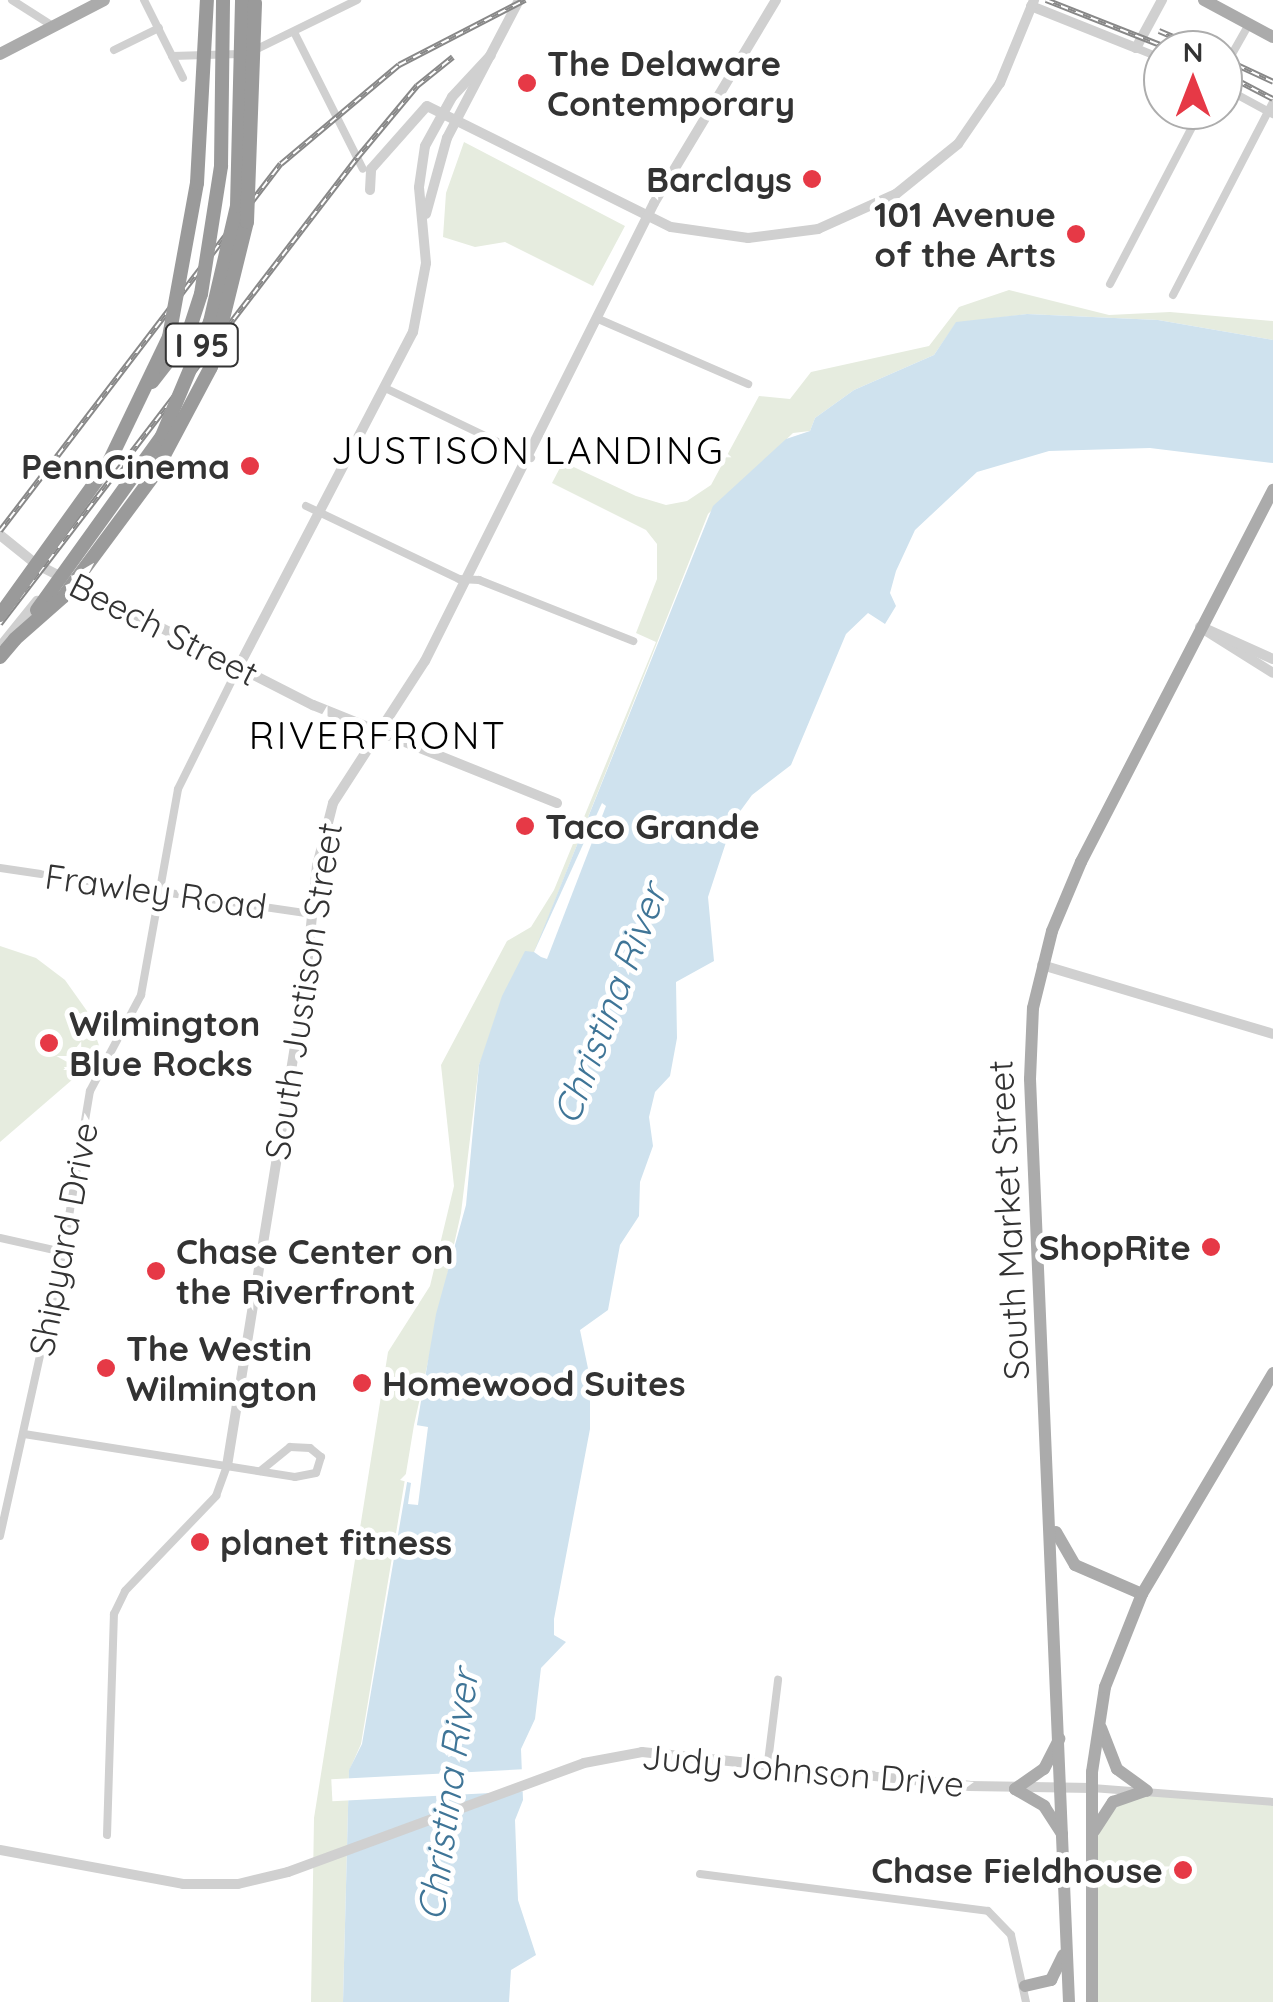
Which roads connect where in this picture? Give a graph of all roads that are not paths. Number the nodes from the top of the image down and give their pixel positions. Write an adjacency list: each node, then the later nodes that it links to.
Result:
1 (12, 0): 15 (street)
2 (104, 0): 15 (main road)
3 (144, 0): 16 (street)
4 (207, 0): 40 (highway, I 95, bridge)
5 (223, 0): 40 (highway, bridge)
6 (242, 0): 52 (highway, I 95, bridge)
7 (255, 0): 52 (highway, bridge)
8 (356, 0): 17 (street)
9 (519, 0): 24 (street)
10 (776, 0): 35 (street, South Justison Street)
11 (1162, 0): 20 (street)
12 (1204, 0): 14 (main road)
13 (1032, 3): 20 (street); 35 (street)
14 (1249, 24): 18 (street); 19 (main road)
15 (53, 26): 23 (main road)
16 (158, 28): 21 (street); 25 (street)
17 (294, 32): 25 (street); 33 (street)
18 (1243, 35)
19 (1273, 37)
20 (1136, 48): 22 (street)
21 (114, 50)
22 (1143, 51)
23 (0, 54)
24 (490, 55): 29 (street); 31 (street)
25 (172, 56): 26 (street)
26 (183, 78)
27 (1243, 98): 30 (street)
28 (1273, 102): 30 (street)
29 (443, 113): 31 (street); 34 (street); 36 (street)
30 (1270, 113): 38 (street)
31 (457, 121): 35 (street); 36 (street)
32 (1191, 130): 37 (street)
33 (362, 169)
34 (370, 190)
35 (646, 218): 39 (street, South Justison Street)
36 (424, 230): 42 (street)
37 (1110, 284)
38 (1174, 295)
39 (595, 318): 41 (street); 43 (street, South Justison Street)
40 (152, 382): 50 (highway, I 95, bridge)
41 (748, 384)
42 (385, 388): 43 (street); 46 (street)
43 (531, 458): 49 (street, South Justison Street)
44 (1272, 492): 51 (main road, South Market Street)
45 (306, 506): 46 (street)
46 (320, 513): 49 (street); 57 (street)
47 (0, 535): 48 (street, Beech Street)
48 (57, 575): 54 (street); 57 (street, Beech Street)
49 (468, 578): 53 (street); 58 (street, South Justison Street)
50 (0, 616)
51 (1200, 627): 56 (street); 63 (main road, South Market Street)
52 (15, 639): 55 (highway, I 95)
53 (634, 642)
54 (0, 647)
55 (0, 657)
56 (1271, 662)
57 (238, 668): 58 (street, Beech Street); 61 (street, Shipyard Drive)
58 (376, 732): 59 (street, Beech Street); 62 (street, South Justison Street)
59 (557, 803)
60 (0, 868): 61 (street, Frawley Road)
61 (158, 890): 62 (street, Frawley Road); 66 (street, Shipyard Drive)
62 (312, 914): 69 (street, South Justison Street)
63 (1042, 965): 64 (street); 71 (main road, South Market Street)
64 (1273, 1034)
65 (0, 1238): 66 (street)
66 (64, 1252): 68 (street, Shipyard Drive)
67 (1273, 1373): 73 (main road)
68 (24, 1434): 69 (street); 72 (street, Shipyard Drive)
69 (227, 1466): 70 (street); 83 (street)
70 (260, 1471): 70 (street)
71 (1051, 1521): 73 (main road); 76 (main road, South Market Street)
72 (0, 1536)
73 (1142, 1594): 75 (main road)
74 (778, 1680): 77 (street)
75 (1099, 1715): 79 (main road); 81 (main road)
76 (1060, 1736): 78 (main road, South Market Street); 80 (main road)
77 (768, 1762): 80 (street, Judy Johnson Drive); 86 (street, Judy Johnson Drive)
78 (1063, 1788): 79 (street, Judy Johnson Drive); 80 (street, Judy Johnson Drive); 85 (main road, South Market Street)
79 (1092, 1788): 81 (street); 84 (main road)
80 (1014, 1789): 85 (main road)
81 (1147, 1791): 82 (street); 84 (main road)
82 (1273, 1802)
83 (107, 1834)
84 (1092, 1834): 92 (main road)
85 (1064, 1837): 88 (main road, South Market Street)
86 (0, 1850)
87 (700, 1874): 89 (street)
88 (1066, 1948): 89 (main road); 91 (main road, South Market Street)
89 (1024, 1986): 90 (street)
90 (1026, 2002)
91 (1068, 2002)
92 (1092, 2002)

